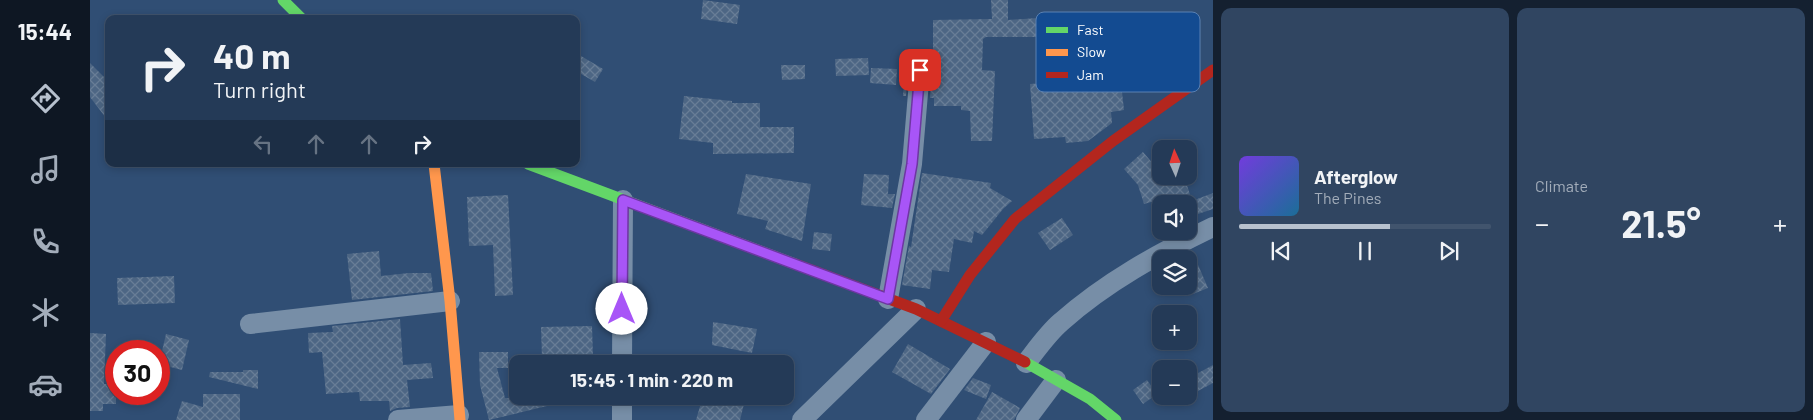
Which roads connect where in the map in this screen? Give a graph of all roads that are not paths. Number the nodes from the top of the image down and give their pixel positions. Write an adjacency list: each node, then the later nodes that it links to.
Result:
1 (283, 0): 2 (main road)
2 (298, 15)
3 (920, 70): 11 (street)
4 (1213, 70): 5 (main road)
5 (1200, 79)
6 (1182, 92): 14 (main road)
7 (434, 167): 12 (main road)
8 (536, 167): 9 (main road)
9 (623, 200): 11 (main road); 17 (street)
10 (1213, 227): 18 (street)
11 (888, 299): 13 (main road)
12 (450, 301): 15 (street); 21 (main road)
13 (916, 309): 14 (main road); 24 (street)
14 (941, 321): 16 (main road)
15 (250, 324)
16 (986, 342): 18 (main road); 25 (street)
17 (622, 355)
18 (1026, 363): 19 (main road)
19 (1056, 380): 26 (street); 27 (main road)
20 (622, 405): 23 (street)
21 (459, 417): 22 (street)
22 (398, 420)
23 (622, 420)
24 (802, 420)
25 (926, 420)
26 (1026, 420)
27 (1116, 420)

